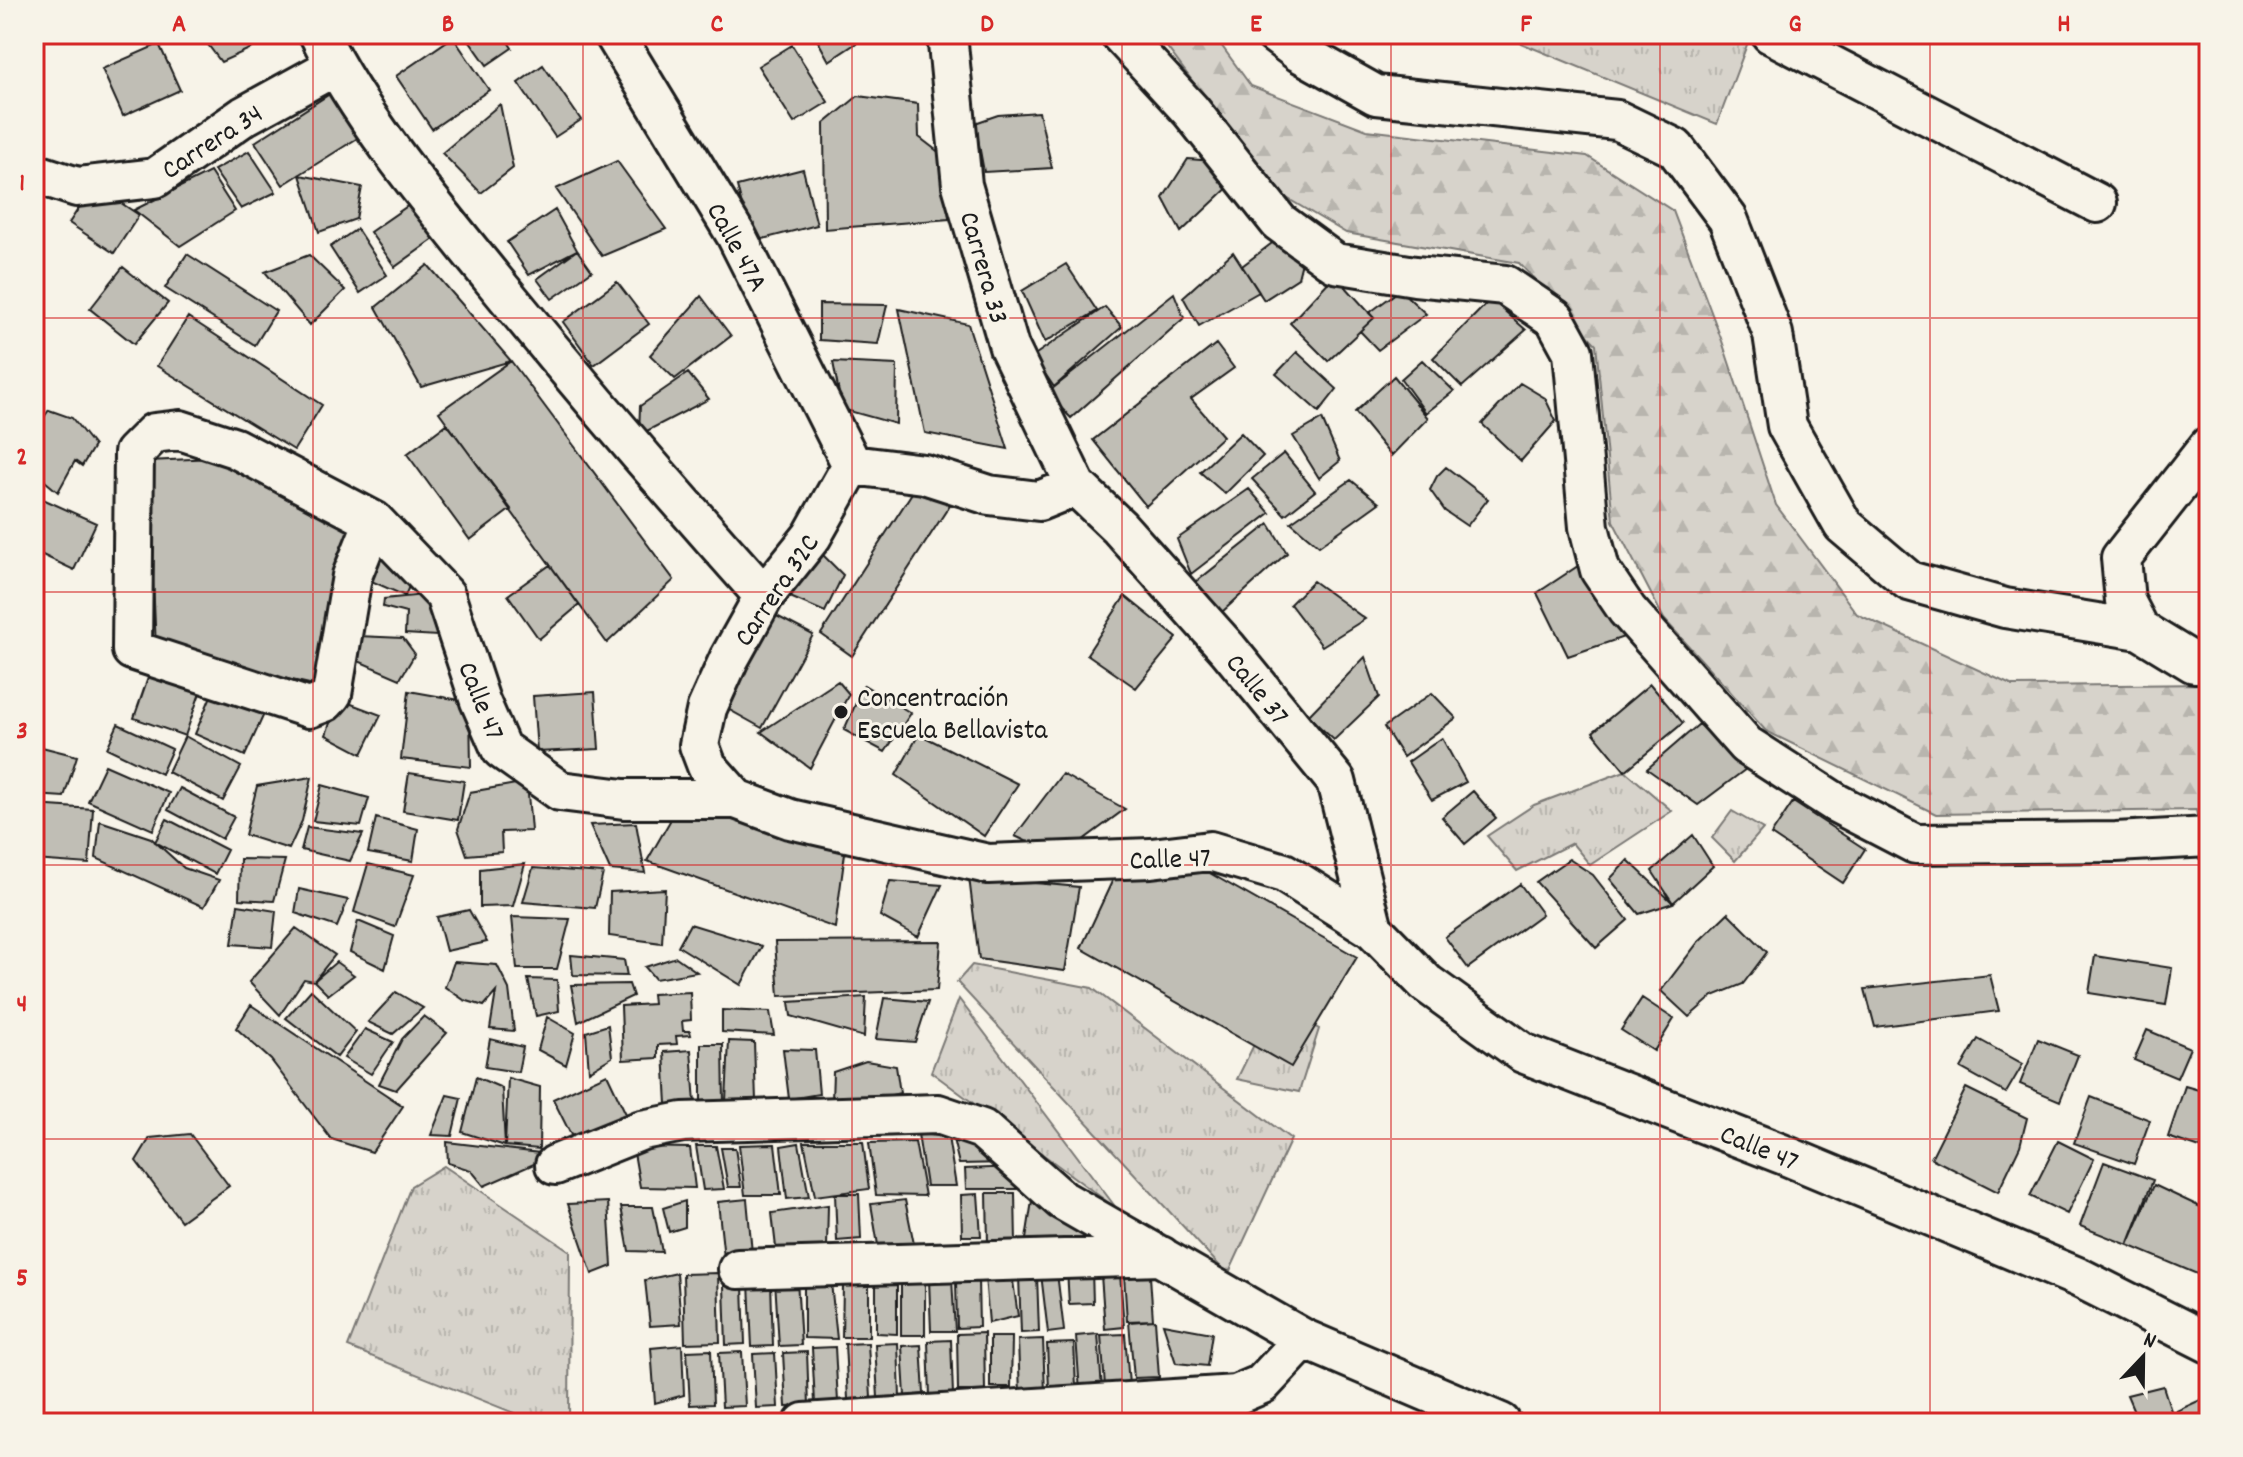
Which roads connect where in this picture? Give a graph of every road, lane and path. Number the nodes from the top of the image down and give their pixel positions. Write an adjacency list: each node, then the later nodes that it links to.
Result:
1 (614, 34): 10 (street, Calle 47A)
2 (947, 34): 11 (street, Carrera 33)
3 (1120, 34): 17 (street)
4 (1275, 34): 14 (street)
5 (1771, 34): 8 (street)
6 (327, 50): 7 (street, Carrera 34); 13 (street)
7 (34, 173)
8 (2097, 203)
9 (2209, 446): 14 (street)
10 (852, 465): 11 (street); 13 (street, Carrera 32C)
11 (1076, 486): 18 (street, Calle 37)
12 (374, 521): 12 (street, Calle 47); 16 (street, Calle 47)
13 (764, 596): 16 (street, Carrera 32C)
14 (2140, 630): 15 (street)
15 (2209, 663)
16 (736, 799): 18 (street, Calle 47)
17 (2209, 837)
18 (1373, 929): 23 (street, Calle 47)
19 (555, 1165): 20 (street)
20 (1161, 1256): 21 (street); 22 (street)
21 (738, 1269)
22 (1304, 1339): 24 (street); 25 (street)
23 (2209, 1343)
24 (804, 1423)
25 (1501, 1423)

